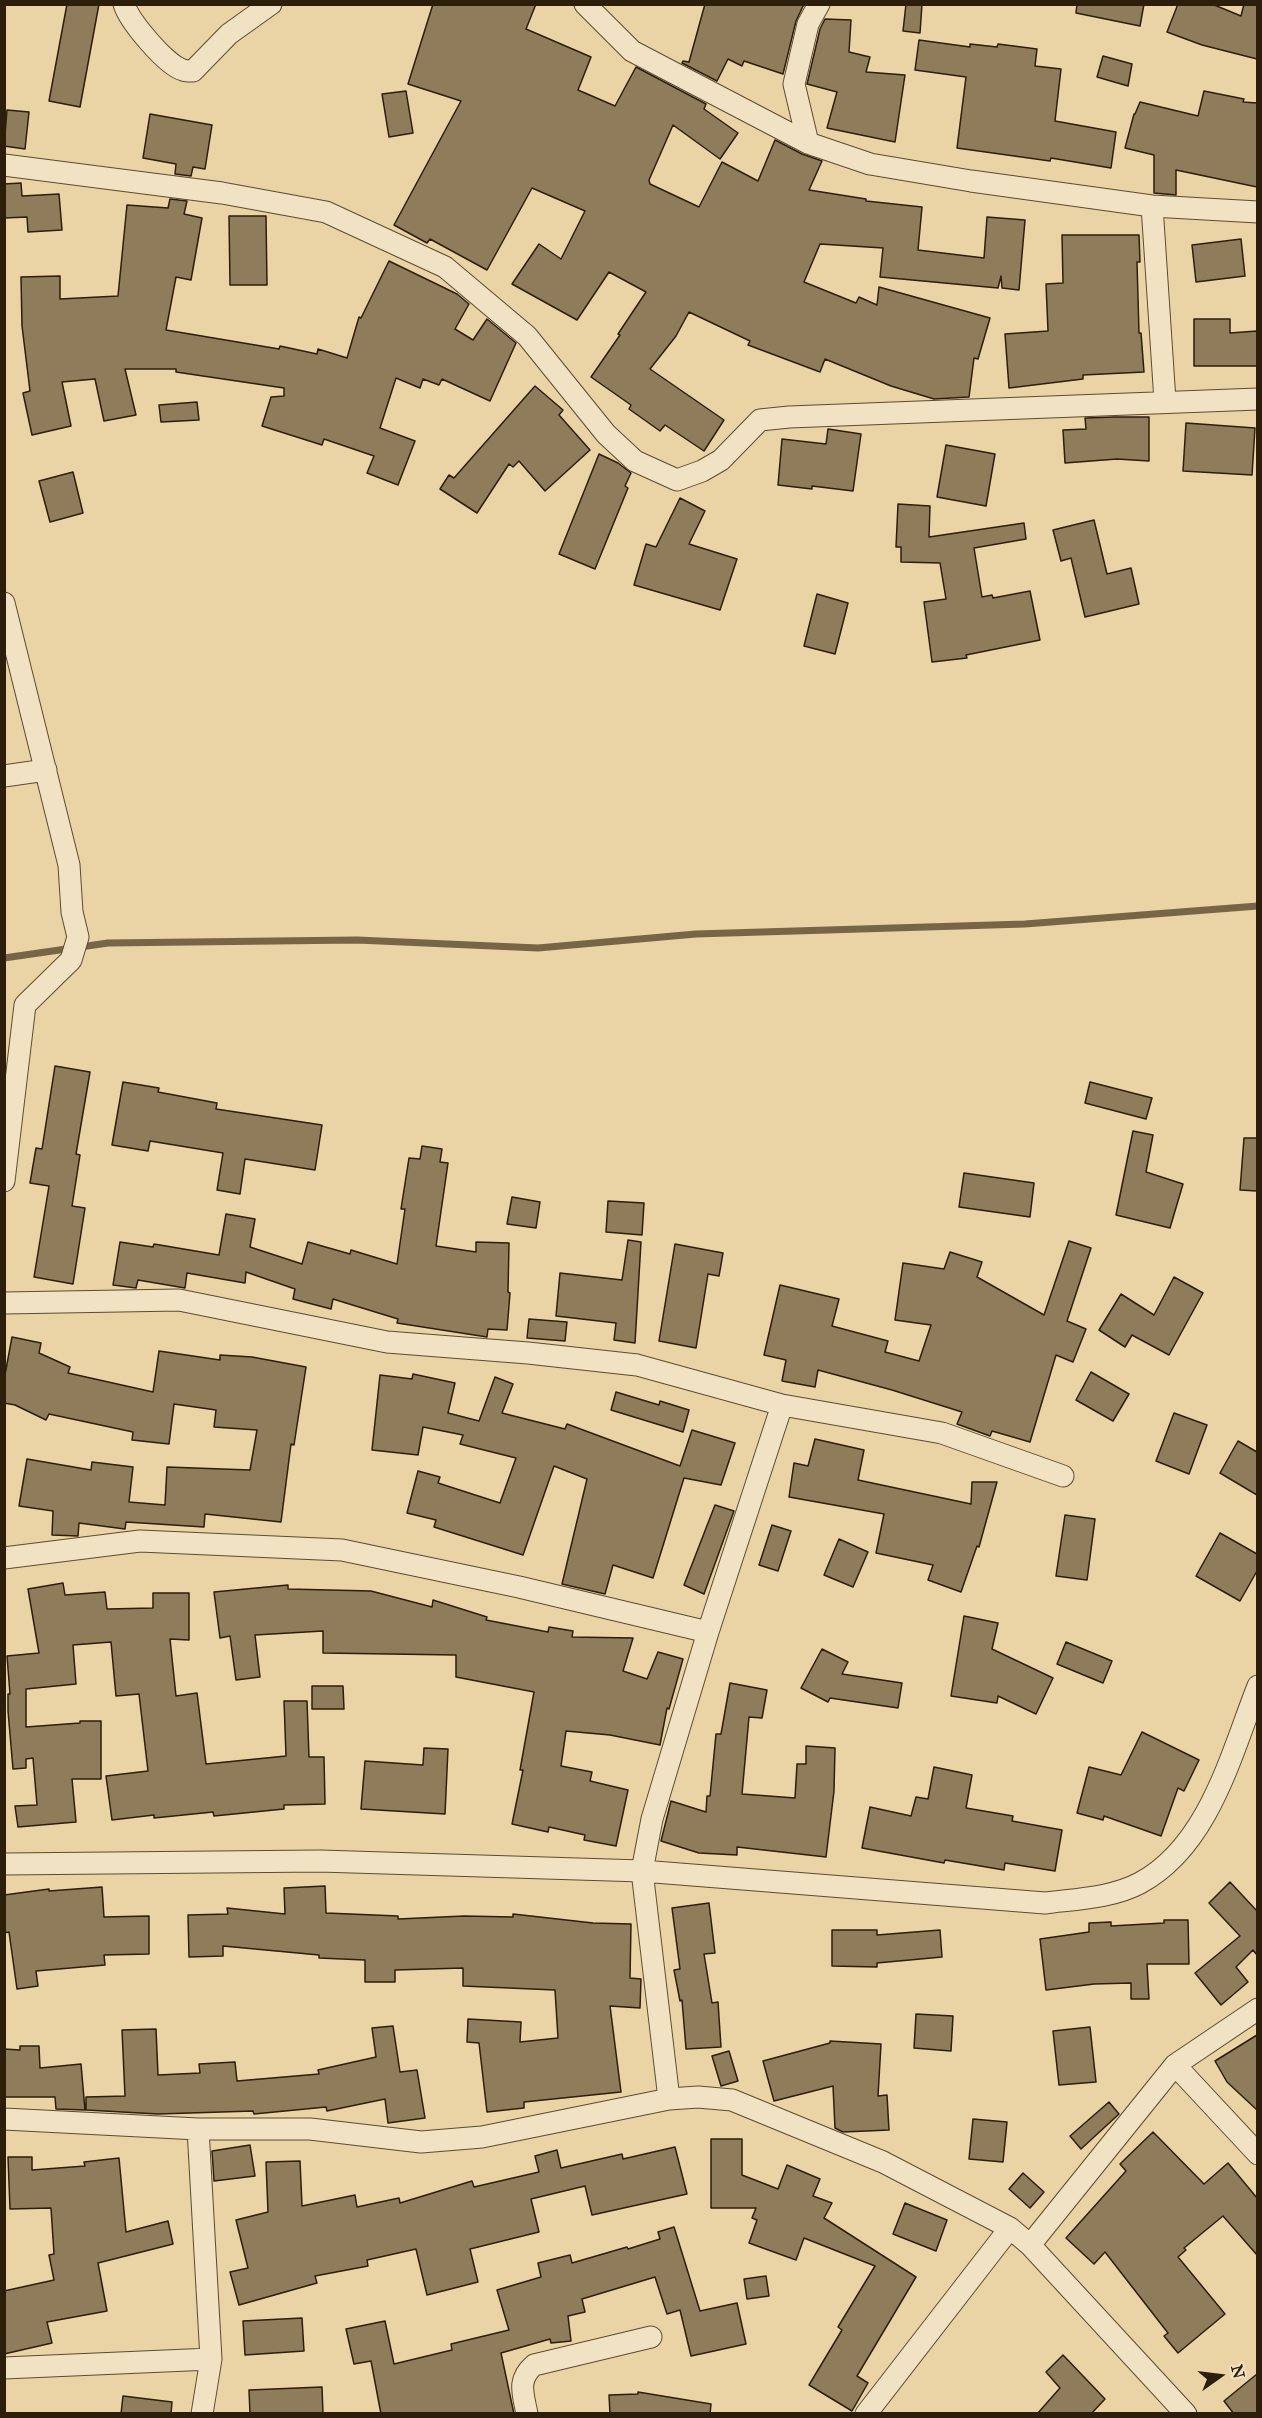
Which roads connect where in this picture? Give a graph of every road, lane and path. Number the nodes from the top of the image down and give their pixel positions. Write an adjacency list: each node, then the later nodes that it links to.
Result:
1 (124, 4): 2 (street)
2 (271, 4)
3 (585, 4): 5 (street)
4 (819, 4): 5 (street)
5 (808, 143): 7 (street)
6 (4, 165): 10 (street)
7 (1152, 206): 8 (street); 10 (street)
8 (1257, 212)
9 (1257, 399): 10 (street)
10 (1165, 401)
11 (4, 603): 12 (street)
12 (46, 770): 13 (street); 14 (street)
13 (4, 776)
14 (4, 1181)
15 (4, 1303): 16 (street)
16 (782, 1405): 17 (street); 19 (street)
17 (1063, 1476)
18 (4, 1558): 19 (street)
19 (708, 1632): 22 (street)
20 (1257, 1686): 22 (street)
21 (4, 1864): 22 (street)
22 (642, 1871): 25 (street)
23 (1257, 2009): 24 (street)
24 (1175, 2066): 28 (street); 30 (street)
25 (669, 2099): 27 (street); 29 (street)
26 (4, 2119): 27 (street)
27 (198, 2129): 32 (street)
28 (1257, 2154)
29 (1010, 2228): 30 (street); 37 (street)
30 (1030, 2245): 34 (street)
31 (651, 2337): 36 (street)
32 (212, 2359): 33 (street); 35 (street)
33 (4, 2368)
34 (1174, 2409)
35 (202, 2414)
36 (527, 2414)
37 (866, 2414)

